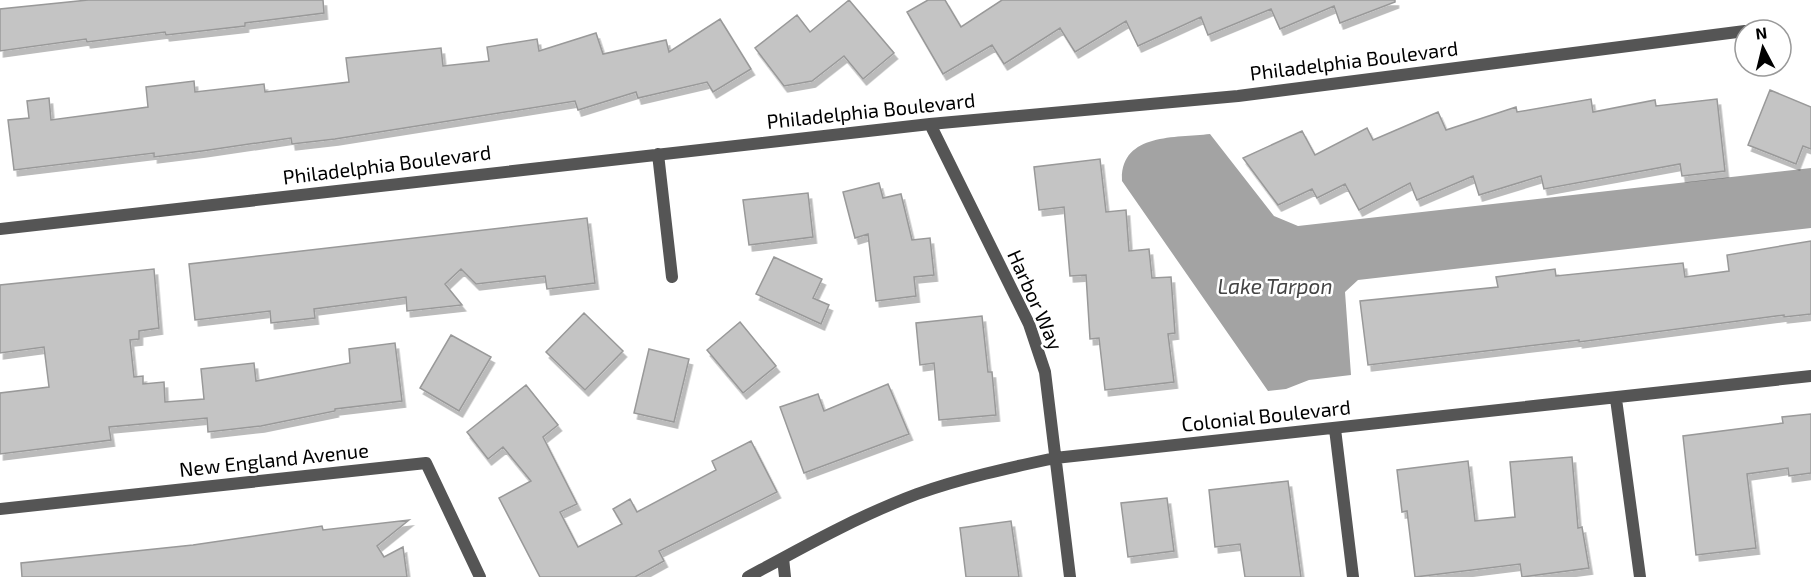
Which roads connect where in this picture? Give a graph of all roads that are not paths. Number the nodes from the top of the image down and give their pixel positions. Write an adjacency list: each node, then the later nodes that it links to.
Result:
1 (1733, 33): 2 (street, Philadelphia Boulevard)
2 (930, 124): 3 (street, Philadelphia Boulevard); 9 (street, Harbor Way)
3 (658, 154): 4 (street, Philadelphia Boulevard); 5 (street)
4 (0, 229)
5 (672, 277)
6 (1811, 376): 7 (street, Colonial Boulevard)
7 (1616, 399): 8 (street, Colonial Boulevard); 17 (street)
8 (1335, 429): 9 (street, Colonial Boulevard); 16 (street)
9 (1055, 458): 11 (street, Colonial Boulevard); 15 (street, Harbor Way)
10 (0, 509): 12 (street, New England Avenue)
11 (783, 558): 13 (street, Colonial Boulevard); 14 (street)
12 (480, 577)
13 (748, 577)
14 (786, 577)
15 (1070, 577)
16 (1353, 577)
17 (1640, 577)

